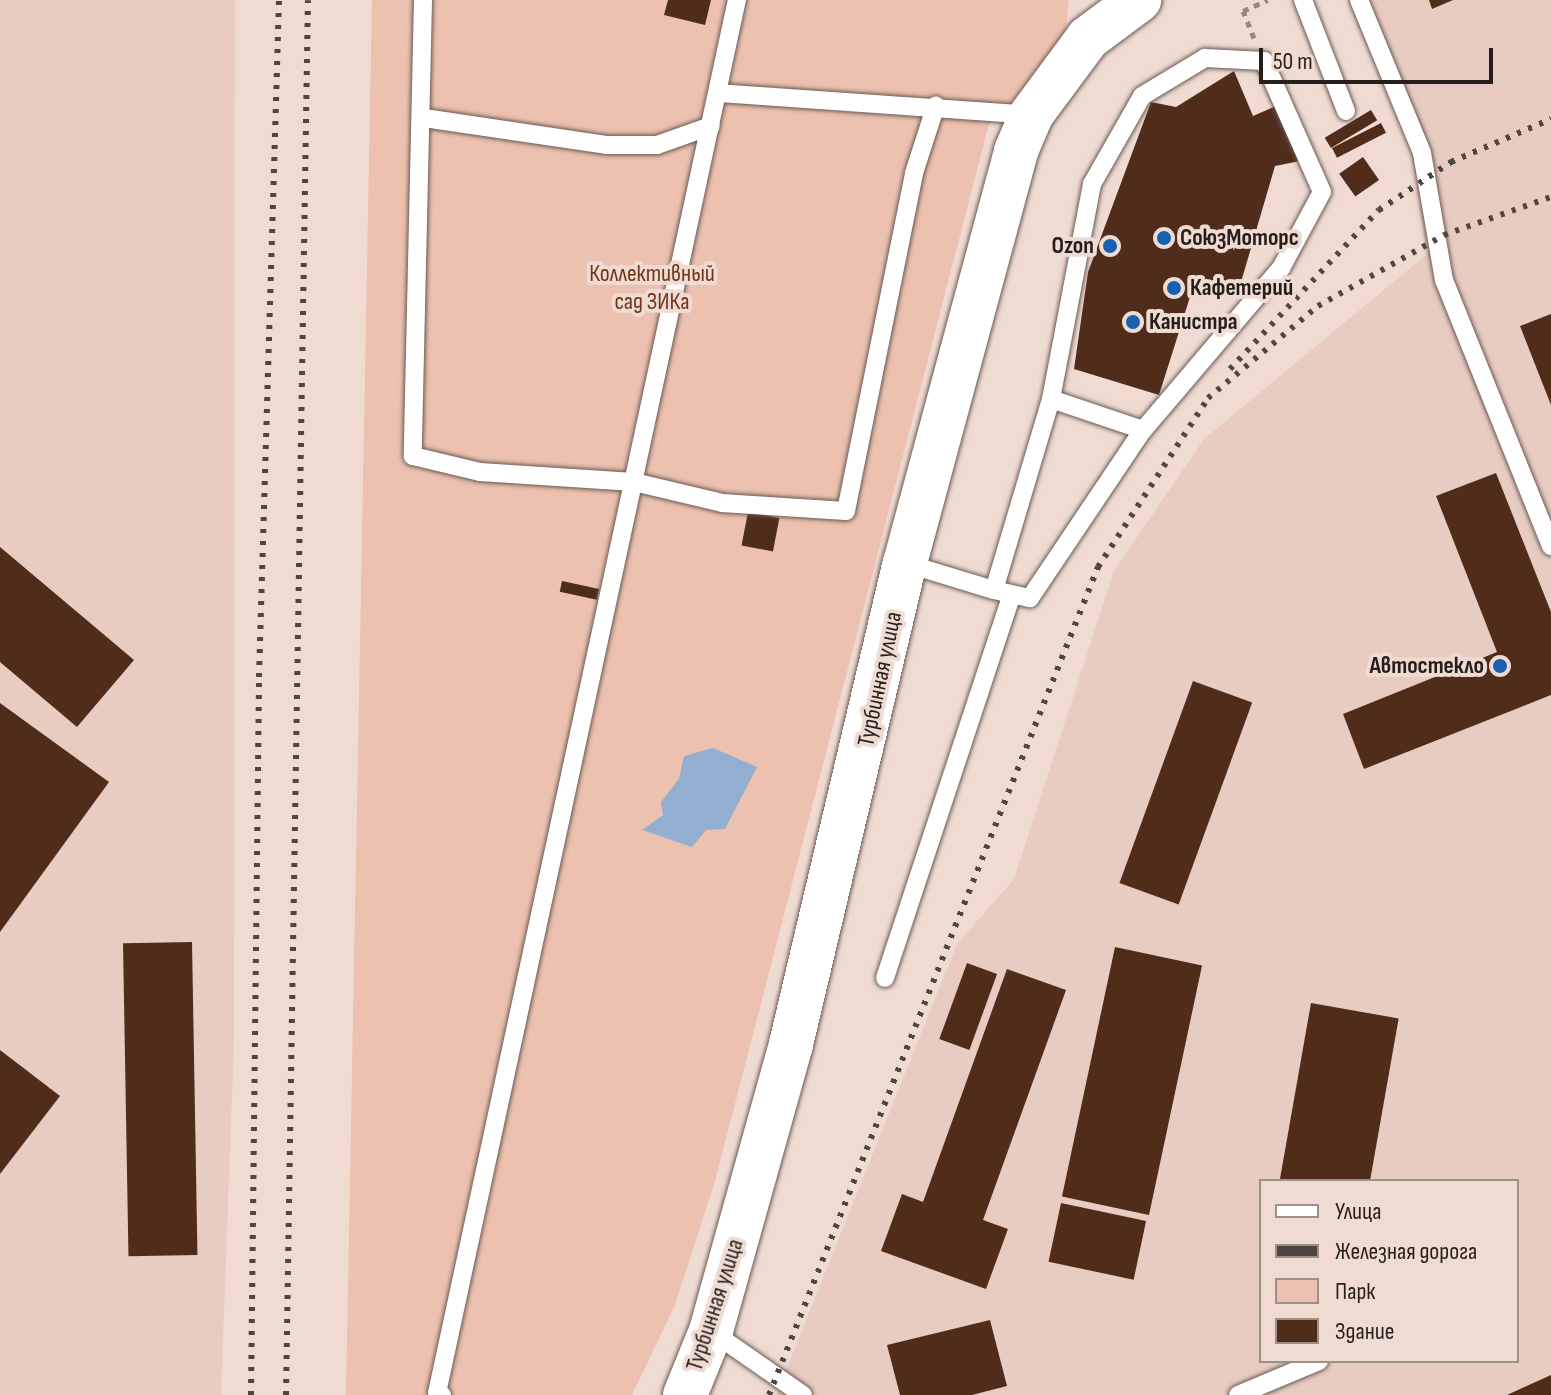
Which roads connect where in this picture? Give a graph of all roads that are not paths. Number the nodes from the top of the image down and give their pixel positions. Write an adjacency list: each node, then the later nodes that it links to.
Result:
1 (423, 0): 10 (lane)
2 (737, 0): 6 (lane)
3 (1139, 0): 9 (main road, Турбинная улица)
4 (1303, 0): 8 (lane)
5 (1359, 0): 15 (lane)
6 (718, 93): 7 (lane); 11 (lane)
7 (936, 105): 9 (lane); 14 (lane)
8 (1346, 111)
9 (1031, 115): 16 (main road, Турбинная улица)
10 (424, 118): 11 (lane); 14 (lane)
11 (711, 126): 14 (lane)
12 (1051, 399): 13 (lane); 13 (lane); 17 (lane)
13 (1143, 430): 17 (lane)
14 (634, 482): 21 (lane)
15 (1551, 546)
16 (905, 563): 17 (lane); 19 (main road, Турбинная улица)
17 (1003, 592): 18 (lane)
18 (885, 978)
19 (711, 1331): 22 (main road, Турбинная улица); 23 (lane)
20 (1314, 1363): 24 (lane)
21 (442, 1395)
22 (685, 1395)
23 (803, 1395)
24 (1238, 1395)

